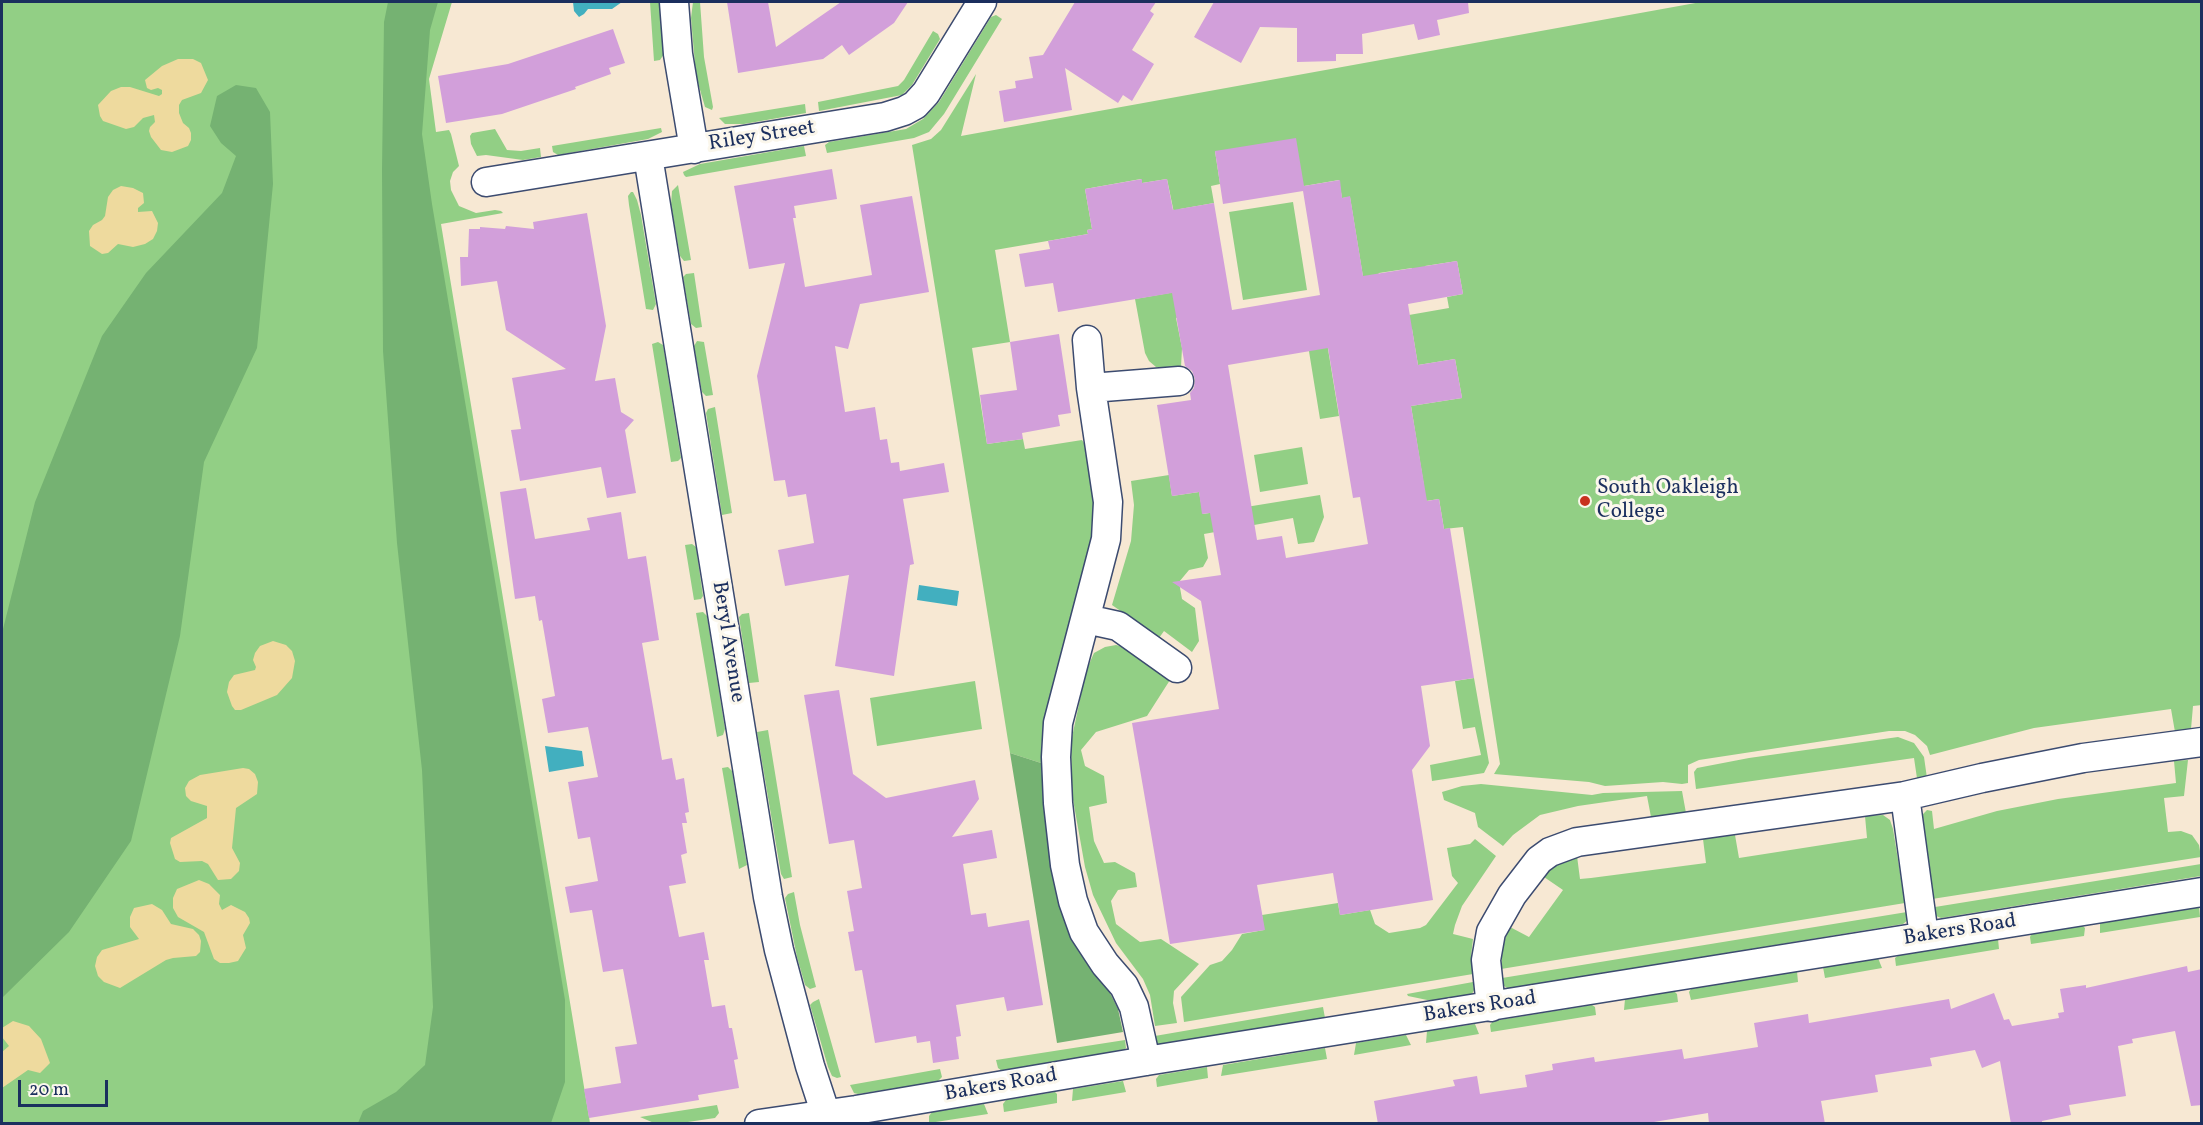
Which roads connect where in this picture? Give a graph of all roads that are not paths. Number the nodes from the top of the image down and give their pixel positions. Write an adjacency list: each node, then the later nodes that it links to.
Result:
1 (674, 2): 3 (street)
2 (982, 2): 3 (street, Riley Street)
3 (694, 149): 4 (street, Riley Street)
4 (648, 156): 5 (street, Riley Street); 17 (street, Beryl Avenue)
5 (486, 182)
6 (1087, 340): 8 (street)
7 (1179, 381): 8 (street)
8 (1091, 388): 9 (street)
9 (1086, 619): 10 (street); 16 (street)
10 (1177, 668)
11 (2202, 742): 12 (street)
12 (1905, 796): 14 (street); 15 (street)
13 (2202, 892): 14 (street, Bakers Road)
14 (1924, 936): 15 (street, Bakers Road)
15 (1491, 1007): 16 (street, Bakers Road)
16 (1146, 1061): 17 (street, Bakers Road)
17 (827, 1119): 18 (street, Bakers Road)
18 (759, 1124)

